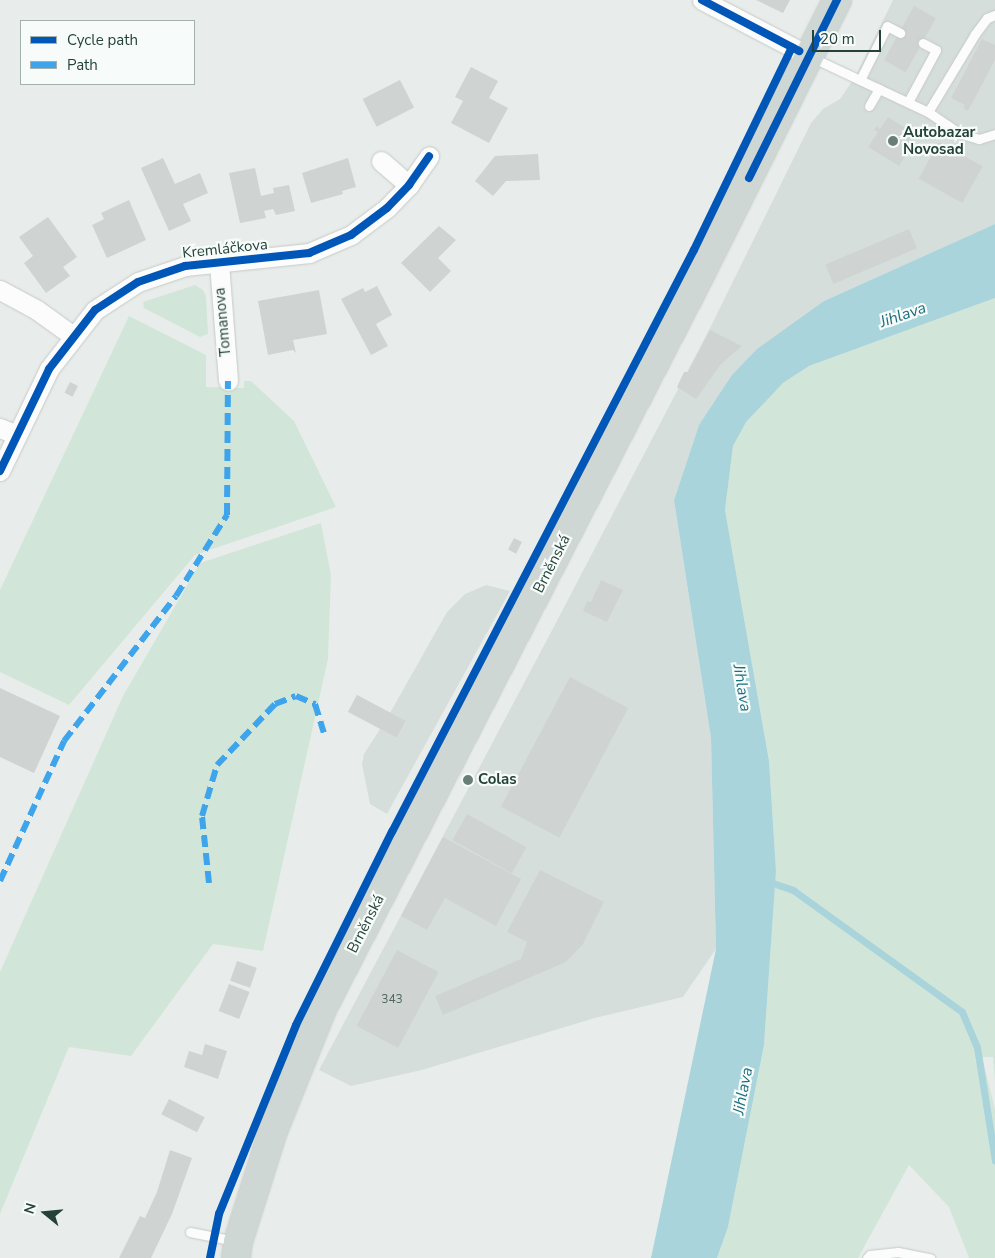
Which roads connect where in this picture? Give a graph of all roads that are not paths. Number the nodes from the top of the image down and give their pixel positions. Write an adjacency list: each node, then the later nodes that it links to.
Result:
1 (702, 0): 6 (street)
2 (837, 0): 6 (main road, Brněnská)
3 (995, 15): 11 (lane)
4 (900, 33): 7 (lane)
5 (923, 43): 9 (lane)
6 (809, 56): 7 (lane); 23 (main road, Brněnská)
7 (860, 80): 8 (lane)
8 (879, 89): 9 (lane); 10 (lane)
9 (908, 102): 11 (lane)
10 (869, 106)
11 (928, 112): 12 (lane)
12 (995, 134)
13 (430, 156): 15 (street, Kremláčkova)
14 (381, 161): 15 (street)
15 (408, 185): 16 (street, Kremláčkova)
16 (219, 263): 18 (street, Kremláčkova); 19 (street, Tomanova)
17 (0, 290): 18 (street)
18 (73, 336): 20 (street, Kremláčkova)
19 (228, 381)
20 (8, 432): 21 (street, Kremláčkova)
21 (0, 471)
22 (190, 1232): 23 (lane)
23 (237, 1250)
24 (867, 1258): 25 (lane)
25 (930, 1258)

